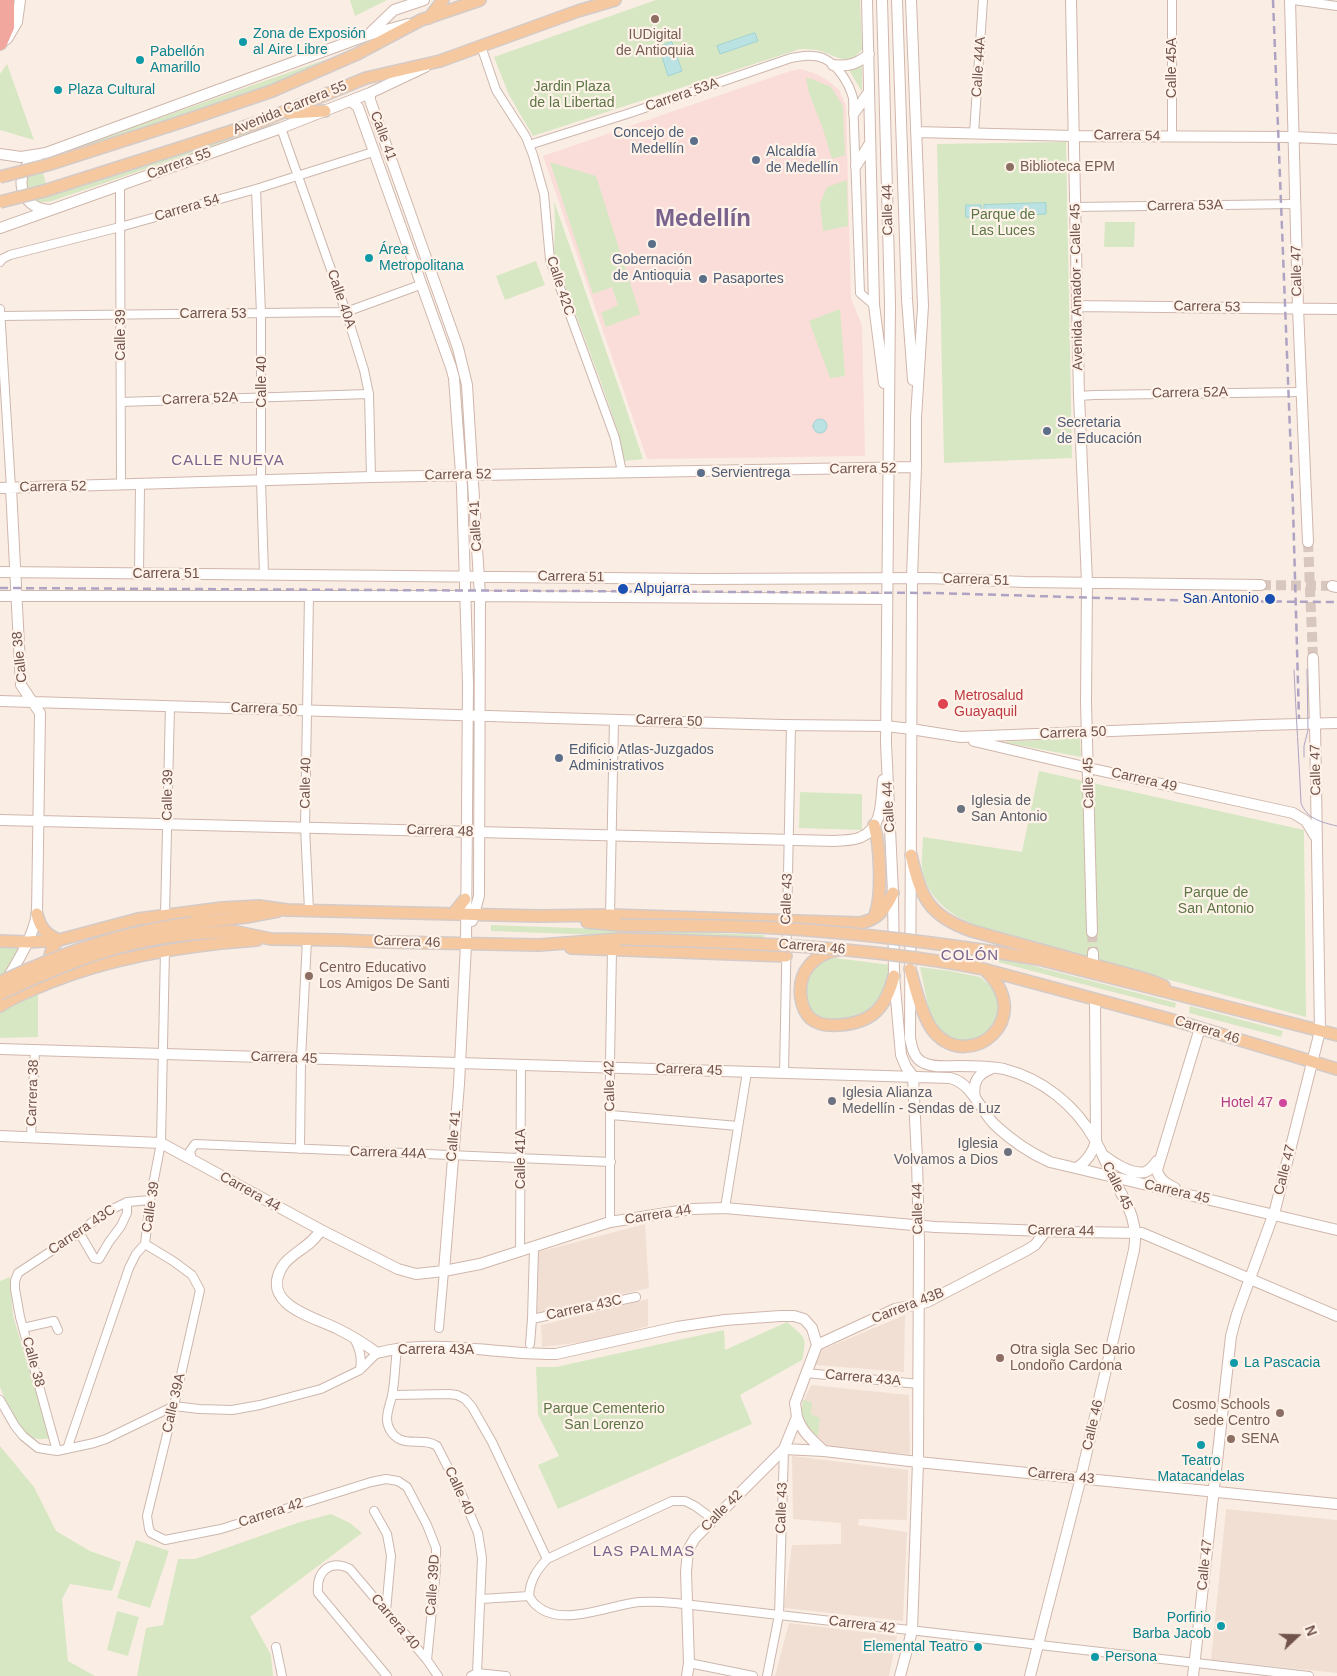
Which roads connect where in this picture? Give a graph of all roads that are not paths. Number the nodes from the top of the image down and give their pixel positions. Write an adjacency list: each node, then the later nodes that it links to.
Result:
1 (7, 0): 20 (highway)
2 (20, 0): 22 (street)
3 (424, 0): 19 (street)
4 (443, 0): 18 (main road)
5 (480, 0): 18 (main road, Avenida Carrera 55)
6 (600, 0): 17 (main road, Avenida Carrera 55)
7 (615, 0): 17 (main road, Avenida Carrera 55)
8 (867, 0): 23 (street, Calle 44)
9 (882, 0): 74 (street, Calle 44)
10 (897, 0): 73 (street, Calle 44)
11 (911, 0): 33 (street, Calle 44)
12 (983, 0): 34 (street, Calle 44A)
13 (1071, 0): 35 (street, Avenida Amador - Calle 45)
14 (1172, 0): 36 (street, Calle 45A)
15 (1291, 0): 16 (street); 37 (street, Calle 47)
16 (1337, 6)
17 (578, 11): 21 (main road, Avenida Carrera 55)
18 (425, 19): 19 (street); 45 (main road, Avenida Carrera 55, bridge)
19 (368, 35): 43 (street)
20 (0, 43)
21 (481, 46): 24 (main road, Avenida Carrera 55); 40 (street, Calle 42C)
22 (0, 47)
23 (868, 54): 25 (street); 26 (street, Calle 44)
24 (440, 61): 27 (street, Carrera 55); 31 (main road, Avenida Carrera 55)
25 (832, 66): 30 (street); 40 (street, Carrera 53A)
26 (869, 92): 30 (street); 39 (street, Calle 44)
27 (370, 93): 28 (street, Carrera 55); 67 (street, Calle 41)
28 (351, 101): 29 (street, Carrera 55); 41 (street, Calle 41)
29 (325, 111): 31 (main road); 32 (street, Carrera 55)
30 (854, 113): 44 (street)
31 (280, 114): 49 (main road, Avenida Carrera 55, bridge)
32 (281, 128): 46 (street, Calle 40A); 47 (street, Carrera 55)
33 (916, 132): 34 (street, Carrera 54); 73 (street, Calle 44)
34 (974, 133): 35 (street, Carrera 54)
35 (1074, 136): 36 (street, Carrera 54); 51 (street, Avenida Amador - Calle 45)
36 (1172, 136): 37 (street, Carrera 54)
37 (1294, 137): 38 (street, Carrera 54); 50 (street, Calle 47)
38 (1337, 139)
39 (870, 142): 44 (street); 57 (street, Calle 44)
40 (529, 145): 77 (street, Calle 42C)
41 (373, 152): 46 (street, Carrera 54); 56 (street, Calle 41)
42 (0, 154): 43 (street)
43 (40, 155): 52 (street)
44 (856, 166): 57 (street)
45 (0, 177)
46 (298, 177): 48 (street, Carrera 54); 62 (street, Calle 40A)
47 (120, 185): 52 (street, Carrera 55); 53 (street, Calle 39)
48 (256, 189): 53 (street, Carrera 54); 65 (street, Calle 40)
49 (0, 202)
50 (1296, 204): 51 (street, Carrera 53A); 59 (street, Calle 47)
51 (1075, 207): 58 (street, Avenida Amador - Calle 45)
52 (53, 210): 54 (street, Carrera 55)
53 (120, 227): 55 (street, Carrera 54); 64 (street, Calle 39)
54 (0, 228)
55 (0, 262)
56 (420, 285): 62 (street, Carrera 53); 63 (street, Calle 41)
57 (874, 305): 74 (street, Calle 44)
58 (1077, 306): 59 (street, Carrera 53); 70 (street, Avenida Amador - Calle 45)
59 (1298, 308): 61 (street, Carrera 53); 68 (street, Calle 47)
60 (0, 309): 66 (street, Calle 38)
61 (1337, 309)
62 (346, 312): 65 (street, Carrera 53); 69 (street, Calle 40A)
63 (431, 313): 67 (street); 79 (street, Calle 41)
64 (121, 314): 65 (street, Carrera 53); 66 (street, Carrera 53); 72 (street, Calle 39)
65 (262, 314): 71 (street, Calle 40)
66 (1, 316): 84 (street, Calle 38)
67 (449, 321): 78 (street, Calle 41)
68 (1302, 392): 70 (street, Carrera 52A); 85 (street, Calle 47)
69 (369, 394): 71 (street, Carrera 52A); 80 (street, Calle 40A)
70 (1079, 396): 94 (street, Avenida Amador - Calle 45)
71 (262, 397): 72 (street, Carrera 52A); 81 (street, Calle 40)
72 (121, 402): 82 (street, Calle 39)
73 (916, 418): 75 (street, Calle 44)
74 (888, 420): 76 (street, Calle 44)
75 (916, 467): 76 (street, Carrera 52); 92 (street, Calle 44)
76 (889, 468): 77 (street, Carrera 52); 93 (street, Calle 44)
77 (622, 472): 78 (street, Carrera 52)
78 (473, 474): 79 (street, Carrera 52); 91 (street, Calle 41)
79 (461, 475): 80 (street, Carrera 52); 90 (street, Calle 41)
80 (371, 477): 81 (street, Carrera 52)
81 (261, 481): 83 (street, Carrera 52); 89 (street, Calle 40)
82 (121, 485): 83 (street, Carrera 52); 84 (street, Carrera 52)
83 (140, 485): 88 (street)
84 (5, 488): 87 (street, Calle 38)
85 (1308, 542)
86 (0, 572): 87 (street, Carrera 51)
87 (14, 572): 88 (street, Carrera 51); 97 (street, Calle 38)
88 (138, 573): 89 (street, Carrera 51)
89 (264, 574): 90 (street, Carrera 51)
90 (465, 576): 91 (street, Carrera 51); 99 (street, Calle 41)
91 (478, 576): 93 (street, Carrera 51); 100 (street, Calle 41)
92 (912, 578): 93 (street, Carrera 51); 94 (street, Carrera 51); 114 (street, Calle 44)
93 (887, 579): 101 (street, Calle 44)
94 (1087, 579): 95 (street, Carrera 51); 115 (street, Calle 45)
95 (1261, 585)
96 (0, 596): 97 (street, Carrera 51)
97 (15, 596): 98 (street, Carrera 51); 104 (street, Calle 38)
98 (309, 596): 99 (street, Carrera 51); 106 (street, Calle 40)
99 (465, 596): 100 (street, Carrera 51); 107 (street, Calle 41)
100 (480, 596): 101 (street, Carrera 51); 108 (street, Calle 41)
101 (887, 599): 113 (street, Calle 44)
102 (1313, 658): 111 (street, Calle 47)
103 (0, 701): 104 (street, Carrera 50)
104 (33, 703): 105 (street, Carrera 50); 120 (street, Calle 38)
105 (170, 706): 106 (street, Carrera 50); 121 (street, Calle 39)
106 (307, 710): 107 (street, Carrera 50); 123 (street, Calle 40)
107 (468, 715): 108 (street, Carrera 50); 124 (street, Calle 41)
108 (480, 715): 109 (street, Carrera 50); 125 (street, Calle 41)
109 (614, 720): 112 (street, Carrera 50); 126 (street)
110 (1337, 723): 111 (street, Carrera 50)
111 (1315, 724): 115 (street, Carrera 50); 127 (street, Calle 47)
112 (791, 725): 113 (street, Carrera 50); 128 (street, Calle 43)
113 (886, 726): 114 (street, Carrera 50); 117 (street, Calle 44)
114 (911, 729): 116 (street, Carrera 50); 129 (street, Calle 44)
115 (1087, 732): 116 (street, Carrera 50); 118 (street, Calle 45)
116 (960, 738): 118 (street, Carrera 49)
117 (886, 743): 122 (street, Calle 44); 130 (street, Calle 44)
118 (1088, 768): 127 (street, Carrera 49); 143 (street, Calle 45)
119 (0, 820): 120 (street, Carrera 48)
120 (39, 821): 121 (street, Carrera 48); 134 (street, Calle 38)
121 (167, 824): 123 (street, Carrera 48); 135 (street, Calle 39)
122 (874, 824): 128 (street, Carrera 48); 140 (main road)
123 (305, 827): 124 (street, Carrera 48); 133 (street, Calle 40)
124 (466, 831): 125 (street, Carrera 48); 131 (street, Calle 41)
125 (479, 832): 126 (street, Carrera 48); 137 (street, Calle 41)
126 (612, 835): 128 (street, Carrera 48); 138 (street)
127 (1316, 838): 166 (street, Calle 47)
128 (789, 840): 141 (street, Calle 43)
129 (911, 855): 155 (street, Calle 44); 162 (main road, Carrera 46)
130 (893, 893): 140 (main road); 158 (street, Calle 44)
131 (466, 899): 136 (main road); 137 (street, Calle 41)
132 (287, 910): 133 (main road, Carrera 46); 135 (main road, Carrera 46); 142 (main road, Carrera 46)
133 (309, 910): 136 (main road, Carrera 46)
134 (37, 914): 144 (main road); 148 (street, Calle 38)
135 (165, 914): 144 (main road, Carrera 46)
136 (453, 914): 137 (main road, Carrera 46)
137 (470, 914): 139 (main road, Carrera 46); 149 (street, Calle 41)
138 (610, 915): 139 (main road, Carrera 46); 141 (main road, Carrera 46)
139 (538, 916): 162 (main road, Carrera 46, bridge)
140 (874, 918): 141 (main road, Carrera 46)
141 (787, 920): 154 (street, Calle 43)
142 (190, 928): 145 (main road, Carrera 46); 159 (main road, Carrera 46, bridge); 161 (main road, Carrera 46, bridge)
143 (1092, 932)
144 (59, 940): 148 (main road, Carrera 46); 157 (main road)
145 (271, 940): 146 (main road, Carrera 46); 151 (main road, Carrera 46)
146 (307, 940): 149 (main road, Carrera 46); 171 (street)
147 (0, 941): 148 (main road, Carrera 46)
148 (28, 942): 160 (street, Calle 38)
149 (466, 944): 150 (main road, Carrera 46); 173 (street, Calle 41)
150 (539, 945): 152 (main road); 153 (main road, Carrera 46, bridge)
151 (164, 950): 157 (main road, Carrera 46); 170 (street, Calle 39)
152 (612, 950): 154 (main road); 175 (street, Calle 42)
153 (839, 950): 156 (main road, Carrera 46, bridge); 158 (main road, bridge)
154 (786, 956): 179 (street, Calle 43)
155 (910, 969): 156 (main road); 176 (street, Calle 44)
156 (982, 969): 163 (main road, Carrera 46)
157 (68, 975): 164 (main road, Carrera 46)
158 (894, 976): 180 (street, Calle 44)
159 (0, 982)
160 (0, 990)
161 (0, 994)
162 (1186, 996): 166 (main road, Carrera 46)
163 (1095, 999): 165 (main road, Carrera 46); 186 (street, Calle 45)
164 (0, 1006)
165 (1200, 1028): 172 (main road, Carrera 46); 192 (street)
166 (1320, 1031): 167 (main road, Carrera 46); 172 (street, Calle 47)
167 (1337, 1035)
168 (0, 1049): 169 (street, Carrera 45)
169 (35, 1050): 170 (street, Carrera 45); 185 (street, Carrera 38)
170 (162, 1054): 171 (street, Carrera 45); 187 (street, Calle 39)
171 (301, 1058): 173 (street, Carrera 45); 188 (street)
172 (1312, 1061): 177 (main road, Carrera 46); 201 (street, Calle 47)
173 (460, 1063): 174 (street, Carrera 45); 190 (street, Calle 41)
174 (521, 1065): 175 (street, Carrera 45); 191 (street, Calle 41A)
175 (610, 1068): 178 (street, Carrera 45); 182 (street, Calle 42)
176 (994, 1068): 181 (street); 186 (street)
177 (1337, 1069)
178 (747, 1072): 179 (street, Carrera 45); 183 (street)
179 (784, 1073): 180 (street, Carrera 45)
180 (913, 1076): 181 (street, Carrera 45); 203 (street, Calle 44)
181 (975, 1098): 195 (street, Carrera 45)
182 (611, 1115): 183 (street); 194 (street, Calle 42)
183 (738, 1126): 200 (street)
184 (0, 1136): 185 (street, Carrera 44)
185 (31, 1137): 187 (street, Carrera 44)
186 (1096, 1141): 189 (street, Calle 45); 195 (street, Calle 45)
187 (161, 1143): 193 (street, Carrera 44); 198 (street, Calle 39)
188 (300, 1149): 190 (street, Carrera 44A); 193 (street, Carrera 44A)
189 (1102, 1154): 192 (street, Carrera 45); 196 (street, Calle 45)
190 (453, 1156): 191 (street, Carrera 44A); 212 (street, Calle 41)
191 (521, 1158): 194 (street, Carrera 44A); 211 (street, Calle 41A)
192 (1159, 1158): 197 (street)
193 (192, 1160): 204 (street, Carrera 44)
194 (611, 1162): 202 (street, Calle 42)
195 (1077, 1168): 196 (street, Carrera 45)
196 (1112, 1176): 197 (street, Carrera 45); 208 (street, Calle 45)
197 (1187, 1194): 201 (street, Carrera 45)
198 (150, 1200): 199 (street, Carrera 43C); 209 (street, Calle 39)
199 (127, 1202): 207 (street, Carrera 43C); 207 (street)
200 (725, 1208): 202 (street, Carrera 44); 203 (street, Carrera 44)
201 (1273, 1215): 205 (street, Carrera 45); 214 (street, Calle 47)
202 (610, 1222): 210 (street, Carrera 44)
203 (918, 1226): 206 (street, Carrera 44); 216 (street, Calle 44)
204 (321, 1230): 212 (street, Carrera 44); 222 (street)
205 (1337, 1230)
206 (1046, 1231): 208 (street, Carrera 44); 216 (street, Carrera 43B)
207 (79, 1232): 213 (street, Carrera 43C)
208 (1136, 1232): 214 (street, Carrera 44); 239 (street, Calle 46)
209 (145, 1244): 232 (street, Calle 39A); 235 (street, Calle 39)
210 (534, 1248): 211 (street, Carrera 44); 218 (street)
211 (520, 1252): 212 (street, Carrera 44)
212 (444, 1271): 220 (street, Calle 41)
213 (18, 1273): 219 (street, Calle 38)
214 (1250, 1278): 217 (street, Carrera 44); 241 (street, Calle 47)
215 (636, 1297): 218 (street, Carrera 43C)
216 (918, 1303): 224 (street, Carrera 43B); 229 (street, Calle 44)
217 (1337, 1316)
218 (532, 1318): 223 (street)
219 (23, 1328): 221 (street); 236 (street, Calle 38)
220 (439, 1328)
221 (58, 1330)
222 (354, 1338): 226 (street); 227 (street)
223 (530, 1344)
224 (817, 1345): 225 (street, Carrera 43A); 228 (street, Calle 43)
225 (397, 1349): 226 (street, Carrera 43A); 230 (street, Calle 40)
226 (377, 1353): 227 (street, Carrera 43A)
227 (360, 1370): 232 (street, Carrera 43A)
228 (806, 1373): 229 (street, Carrera 43A); 233 (street, Calle 43)
229 (919, 1384): 238 (street, Calle 44)
230 (392, 1395): 246 (street); 248 (street, Calle 40)
231 (0, 1400): 236 (street)
232 (174, 1406): 235 (street); 244 (street, Calle 39A)
233 (797, 1417): 234 (street, Calle 43); 237 (street)
234 (784, 1448): 237 (street, Carrera 43); 245 (street, Calle 42); 251 (street, Calle 43)
235 (67, 1449): 236 (street)
236 (57, 1451)
237 (824, 1451): 238 (street, Carrera 43)
238 (918, 1462): 239 (street, Carrera 43); 252 (street, Calle 44)
239 (1081, 1478): 241 (street, Carrera 43); 253 (street, Calle 46)
240 (406, 1487): 244 (street, Carrera 42); 255 (street, Calle 39D)
241 (1213, 1493): 242 (street, Carrera 43); 257 (street, Calle 47)
242 (1337, 1504)
243 (374, 1511): 250 (street)
244 (147, 1516)
245 (714, 1520): 246 (street); 249 (street, Calle 42)
246 (547, 1559): 247 (street)
247 (529, 1596): 248 (street); 249 (street, Carrera 42)
248 (481, 1598): 259 (street, Calle 40)
249 (687, 1605): 251 (street, Carrera 42); 256 (street, Calle 42)
250 (386, 1611): 255 (street, Carrera 40); 258 (street, Carrera 40)
251 (779, 1615): 252 (street, Carrera 42); 267 (street, Calle 43)
252 (912, 1631): 253 (street, Carrera 42); 268 (street, Calle 44)
253 (1038, 1645): 257 (street, Carrera 42); 269 (street, Calle 46)
254 (276, 1648): 260 (street)
255 (427, 1660): 263 (street, Carrera 40)
256 (688, 1662): 265 (street, Calle 42); 266 (street)
257 (1194, 1663): 270 (street, Calle 47); 271 (street, Carrera 42)
258 (380, 1667): 261 (street); 262 (street)
259 (474, 1674): 264 (street)
260 (282, 1676)
261 (376, 1676)
262 (388, 1676)
263 (438, 1676)
264 (506, 1676)
265 (687, 1676)
266 (753, 1676)
267 (767, 1676)
268 (900, 1676)
269 (1030, 1676)
270 (1193, 1676)
271 (1309, 1676)

